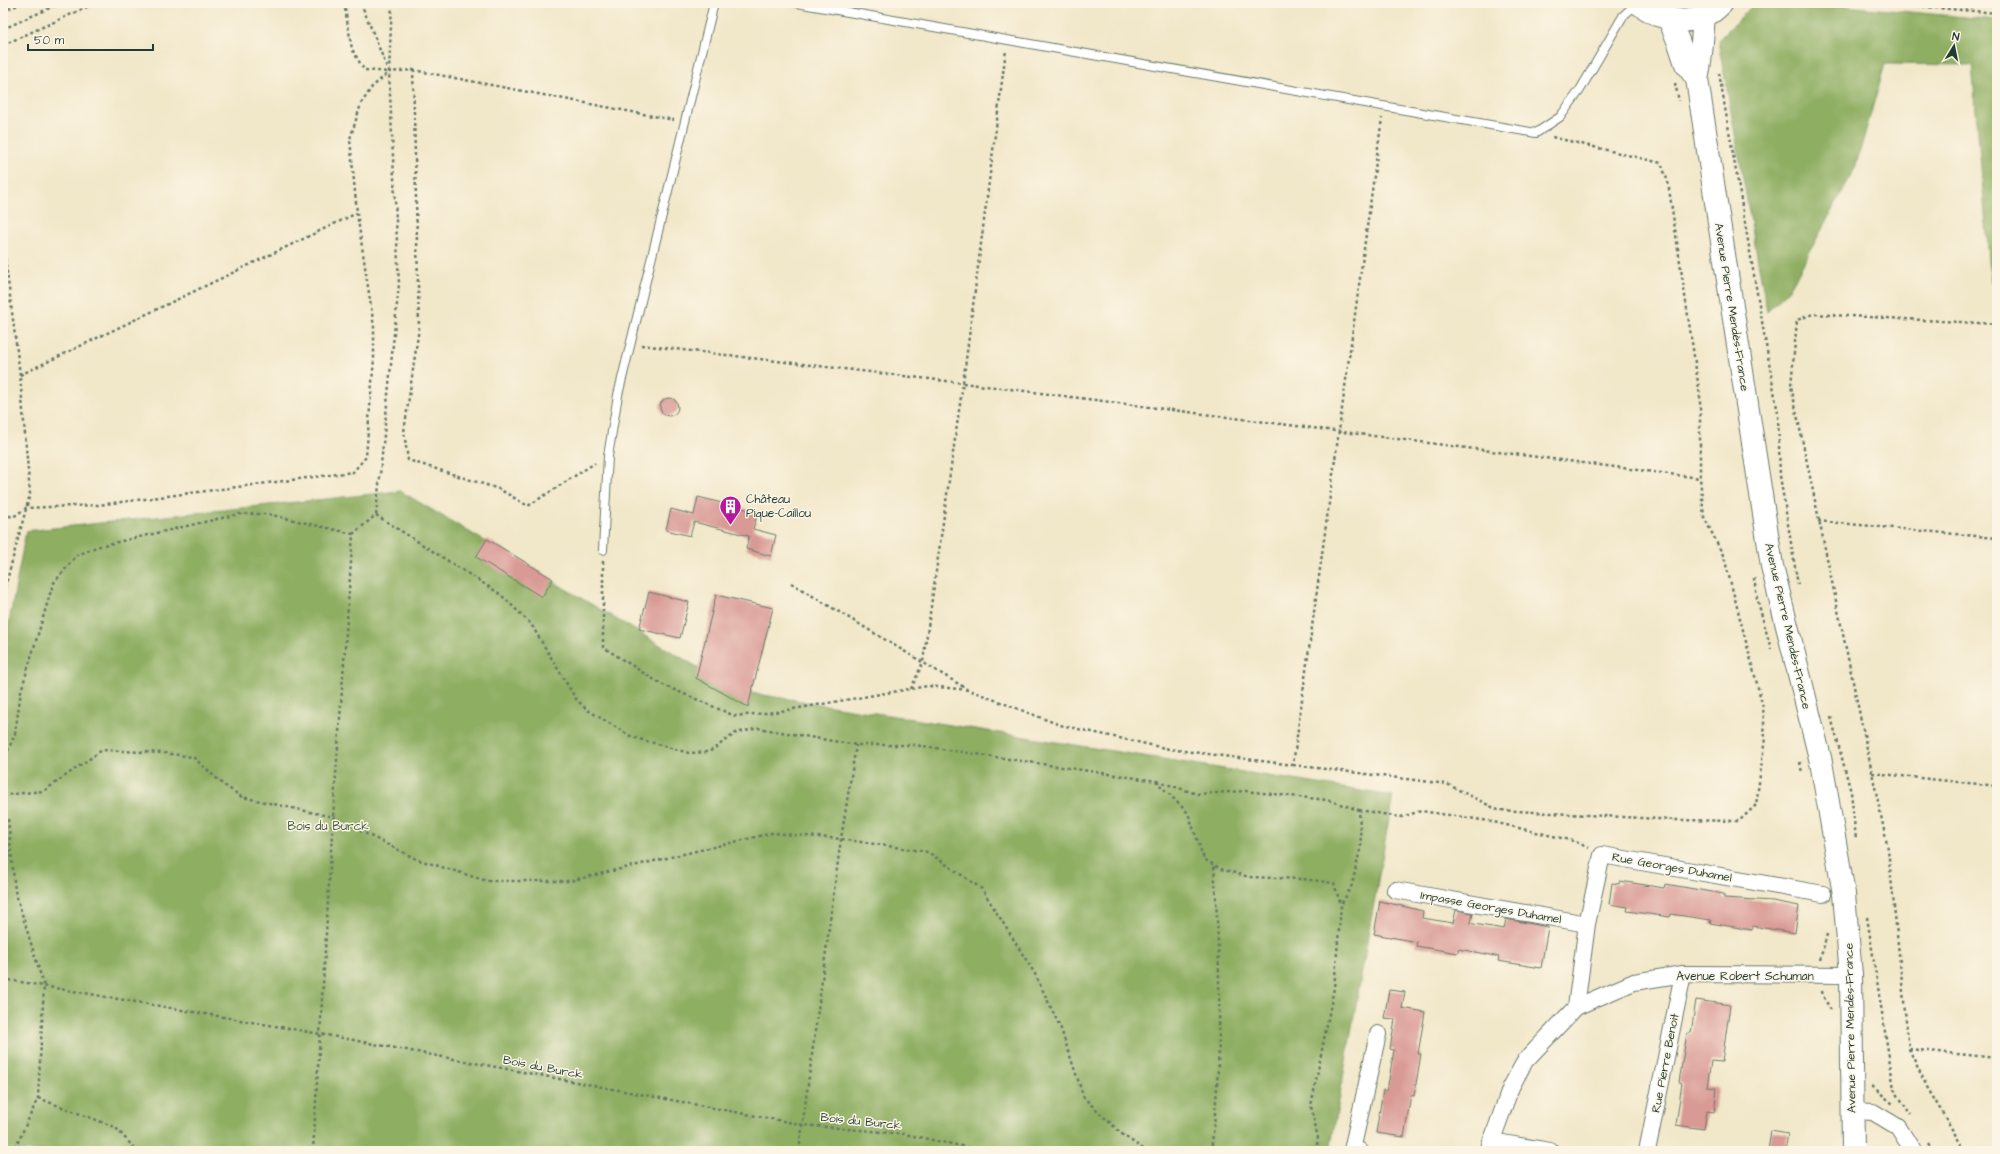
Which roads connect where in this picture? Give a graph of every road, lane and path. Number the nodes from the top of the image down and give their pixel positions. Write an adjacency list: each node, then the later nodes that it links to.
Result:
1 (23, 3): 12 (path)
2 (61, 3): 16 (path)
3 (96, 3): 18 (path)
4 (344, 3): 21 (path)
5 (361, 3): 21 (path)
6 (392, 3): 21 (path)
7 (714, 3): 24 (lane)
8 (797, 3): 17 (lane)
9 (1637, 3): 15 (main road); 25 (lane)
10 (1722, 3): 14 (main road)
11 (1881, 3): 13 (path)
12 (3, 11)
13 (1997, 13)
14 (1704, 15): 15 (main road); 22 (main road)
15 (1669, 19): 22 (main road)
16 (3, 29)
17 (1007, 40): 23 (lane); 31 (path)
18 (3, 45)
19 (413, 70): 21 (path); 24 (path); 33 (path)
20 (1718, 70): 43 (path)
21 (389, 72): 26 (path); 37 (path)
22 (1696, 79): 69 (main road, Avenue Pierre Mendès-France)
23 (1384, 105): 25 (lane); 32 (path)
24 (685, 122): 29 (lane)
25 (1536, 133): 34 (path)
26 (357, 212): 30 (path); 35 (path)
27 (3, 241): 30 (path)
28 (1997, 324): 38 (path)
29 (631, 344): 31 (path); 33 (lane)
30 (20, 375): 35 (path)
31 (963, 383): 32 (path); 45 (path)
32 (1339, 432): 34 (path); 51 (path)
33 (608, 456): 41 (lane)
34 (1700, 478): 51 (path)
35 (26, 508): 36 (path); 44 (path)
36 (3, 514)
37 (376, 515): 39 (path); 49 (path)
38 (1818, 521): 40 (path); 52 (path)
39 (353, 534): 50 (path); 58 (path)
40 (1997, 538)
41 (603, 550): 46 (path)
42 (792, 583): 45 (path)
43 (1798, 589)
44 (3, 595)
45 (923, 662): 46 (path); 47 (path)
46 (910, 689): 47 (path)
47 (969, 690): 51 (path)
48 (1828, 710): 60 (path)
49 (856, 745): 53 (path); 59 (path)
50 (3, 762)
51 (1293, 765)
52 (1872, 773): 54 (path); 75 (path)
53 (1156, 781): 56 (path); 62 (path)
54 (1997, 786)
55 (3, 794): 58 (path)
56 (1359, 810): 61 (path); 65 (path)
57 (3, 816): 71 (path)
58 (333, 818): 59 (path); 73 (path)
59 (841, 839): 80 (path); 88 (path)
60 (1856, 846)
61 (1602, 855): 64 (street, Rue Georges Duhamel); 67 (street, Rue Georges Duhamel)
62 (1214, 865): 65 (path); 89 (path)
63 (1396, 890): 67 (street, Impasse Georges Duhamel)
64 (1823, 894)
65 (1341, 906): 90 (path)
66 (1867, 916): 79 (path)
67 (1587, 924): 72 (street, Rue Georges Duhamel)
68 (1683, 974): 69 (street, Avenue Robert Schuman); 72 (street, Avenue Robert Schuman); 92 (street, Rue Pierre Benoit)
69 (1851, 975): 78 (main road, Avenue Pierre Mendès-France)
70 (3, 979): 71 (path, Bois du Burck)
71 (44, 986): 73 (path, Bois du Burck); 77 (path)
72 (1576, 1008): 81 (street, Avenue Robert Schuman)
73 (321, 1034): 80 (path, Bois du Burck); 85 (path)
74 (1378, 1034): 82 (street)
75 (1909, 1049): 76 (path); 95 (path)
76 (1997, 1058)
77 (38, 1098): 83 (path); 84 (path)
78 (1853, 1111): 93 (main road, Avenue Pierre Mendès-France); 94 (street)
79 (1914, 1120)
80 (804, 1125): 86 (path); 87 (path, Bois du Burck)
81 (1489, 1146): 91 (street)
82 (1356, 1150): 90 (path)
83 (14, 1151)
84 (137, 1151)
85 (313, 1151)
86 (800, 1151)
87 (985, 1151)
88 (1146, 1151)
89 (1210, 1151)
90 (1316, 1151)
91 (1550, 1151)
92 (1647, 1151)
93 (1853, 1151)
94 (1913, 1151)
95 (1965, 1151)

